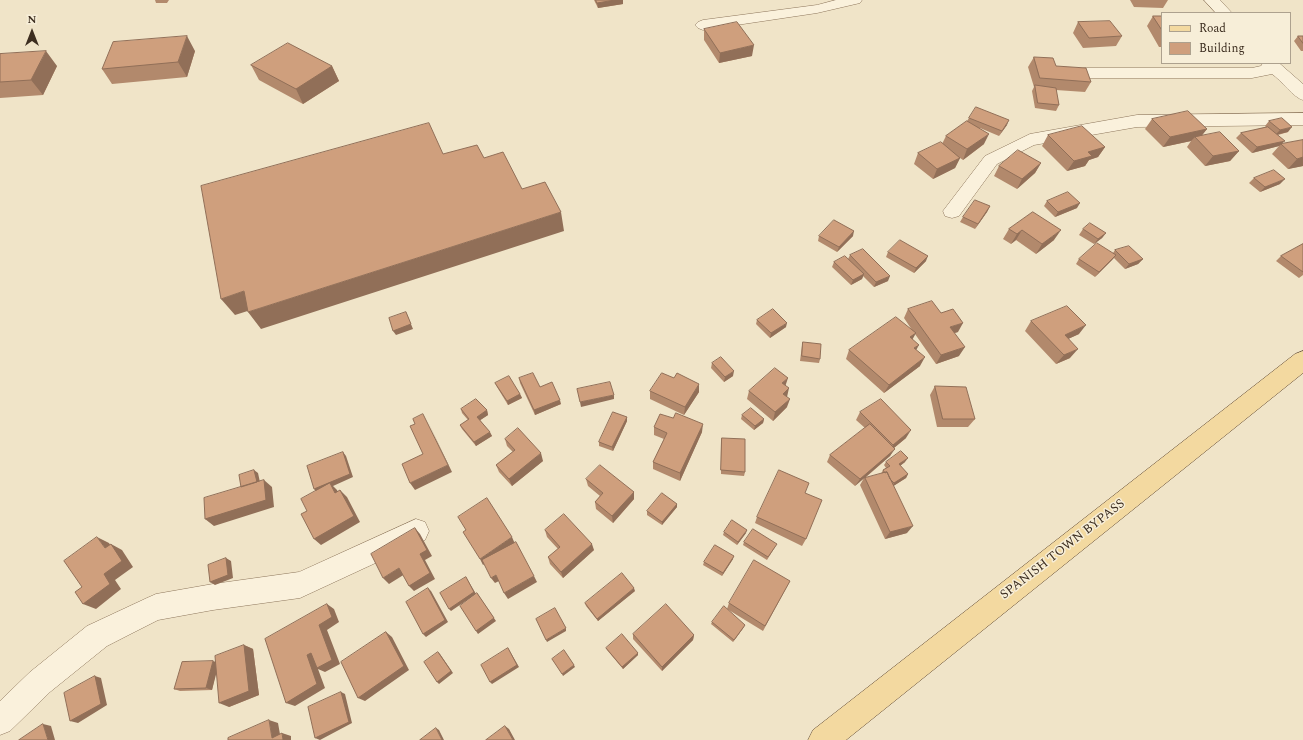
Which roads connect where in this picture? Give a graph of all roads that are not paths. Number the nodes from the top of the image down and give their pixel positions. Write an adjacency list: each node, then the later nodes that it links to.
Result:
1 (855, 0): 4 (street)
2 (1233, 0): 3 (street)
3 (1218, 6)
4 (703, 25)
5 (1271, 64): 6 (street); 7 (street)
6 (1085, 73)
7 (1303, 94)
8 (1303, 119): 9 (street)
9 (952, 211)
10 (1303, 360): 13 (main road, SPANISH TOWN BYPASS)
11 (416, 531): 12 (street)
12 (0, 721)
13 (824, 740)

